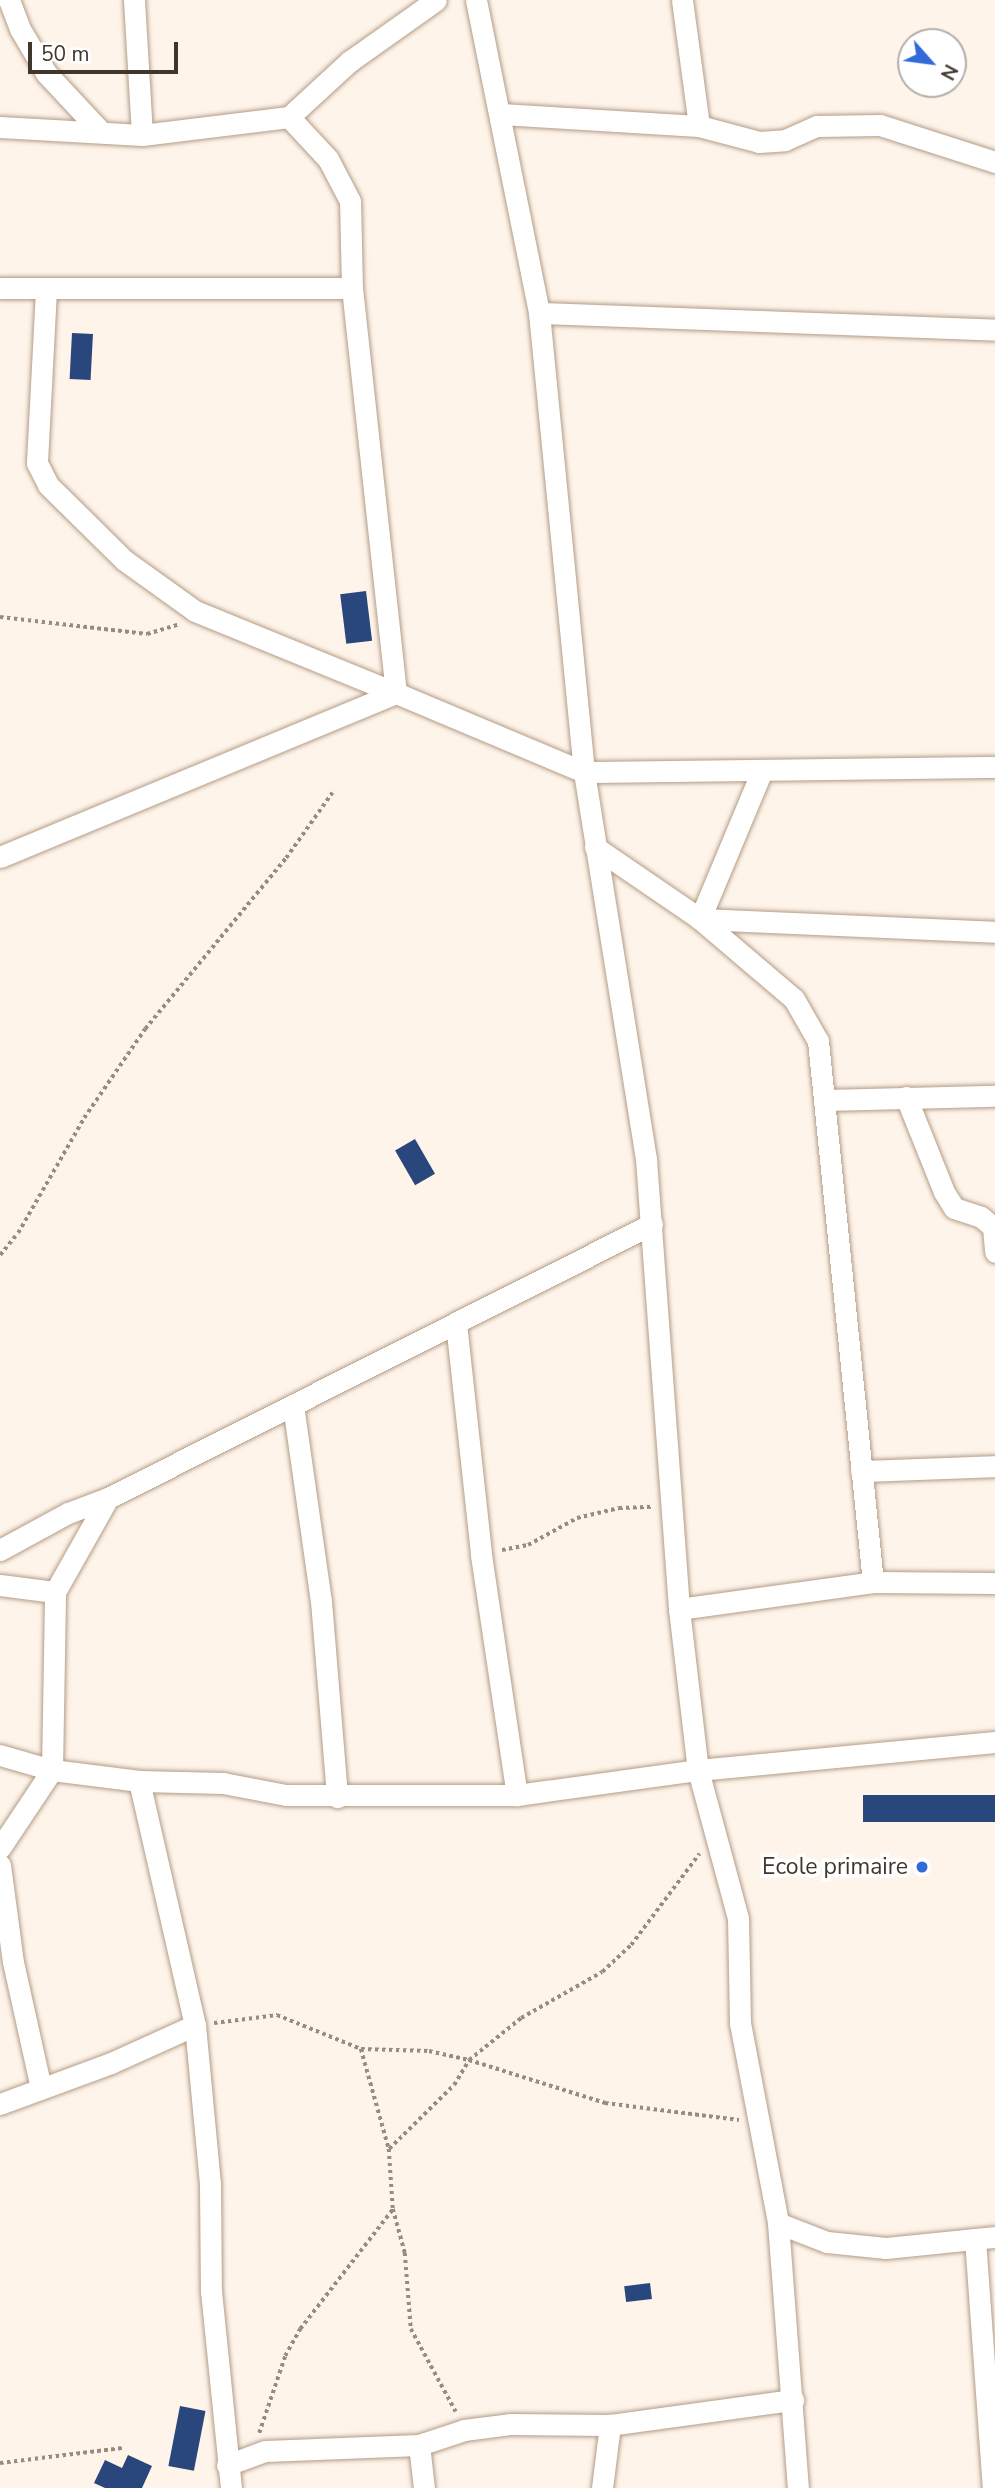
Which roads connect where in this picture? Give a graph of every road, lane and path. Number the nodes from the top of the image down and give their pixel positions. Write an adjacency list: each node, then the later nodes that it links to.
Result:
1 (9, 0): 10 (street)
2 (134, 0): 11 (street)
3 (436, 0): 7 (street)
4 (476, 0): 6 (street)
5 (682, 0): 8 (street)
6 (501, 114): 8 (street); 16 (street)
7 (289, 117): 11 (street); 14 (street)
8 (699, 126): 12 (street)
9 (0, 127): 10 (street)
10 (100, 131): 11 (street)
11 (142, 135)
12 (995, 162)
13 (0, 288): 15 (street)
14 (352, 288): 15 (street); 20 (street)
15 (46, 290): 18 (street)
16 (539, 313): 17 (street); 22 (street)
17 (995, 330)
18 (195, 611): 19 (path); 20 (street)
19 (0, 617)
20 (396, 693): 22 (street); 26 (street)
21 (995, 767): 23 (street)
22 (584, 772): 23 (street); 25 (street)
23 (761, 773): 27 (street)
24 (332, 793): 34 (path)
25 (595, 847): 27 (street); 32 (street)
26 (0, 857)
27 (700, 919): 28 (street); 31 (street)
28 (995, 932)
29 (995, 1096): 30 (street)
30 (906, 1097): 31 (street); 33 (street)
31 (825, 1100): 38 (street)
32 (652, 1224): 35 (street); 40 (street)
33 (995, 1252)
34 (0, 1255)
35 (456, 1323): 36 (street); 42 (street)
36 (293, 1405): 39 (street); 54 (street)
37 (995, 1466): 38 (street)
38 (861, 1471): 43 (street)
39 (108, 1498): 41 (street); 46 (street)
40 (673, 1507): 42 (path); 47 (street)
41 (0, 1550)
42 (481, 1555): 53 (street)
43 (873, 1582): 44 (street); 47 (street)
44 (995, 1583)
45 (0, 1585): 46 (street)
46 (55, 1592): 50 (street)
47 (679, 1609): 51 (street)
48 (995, 1742): 51 (street)
49 (0, 1755): 50 (street)
50 (52, 1770): 52 (street); 56 (street)
51 (698, 1770): 53 (street); 55 (street)
52 (139, 1781): 54 (street); 58 (street)
53 (517, 1795): 54 (street)
54 (337, 1797)
55 (715, 1833): 60 (path); 63 (street)
56 (0, 1848)
57 (0, 1865): 61 (street)
58 (195, 2025): 59 (path); 61 (street); 76 (street)
59 (361, 2049): 60 (path); 64 (path)
60 (469, 2060): 63 (path); 64 (path)
61 (41, 2088): 62 (street)
62 (0, 2104)
63 (755, 2122): 66 (street)
64 (388, 2149): 65 (path)
65 (393, 2209): 71 (path); 72 (path)
66 (778, 2223): 67 (street); 69 (street)
67 (985, 2238): 68 (street)
68 (989, 2390): 81 (street)
69 (793, 2400): 70 (street); 80 (street)
70 (610, 2425): 71 (street); 79 (street)
71 (464, 2430): 73 (street)
72 (251, 2440)
73 (419, 2445): 76 (street); 78 (street)
74 (122, 2448): 75 (path)
75 (0, 2463)
76 (227, 2465): 77 (street)
77 (230, 2488)
78 (424, 2488)
79 (602, 2488)
80 (798, 2488)
81 (993, 2488)

